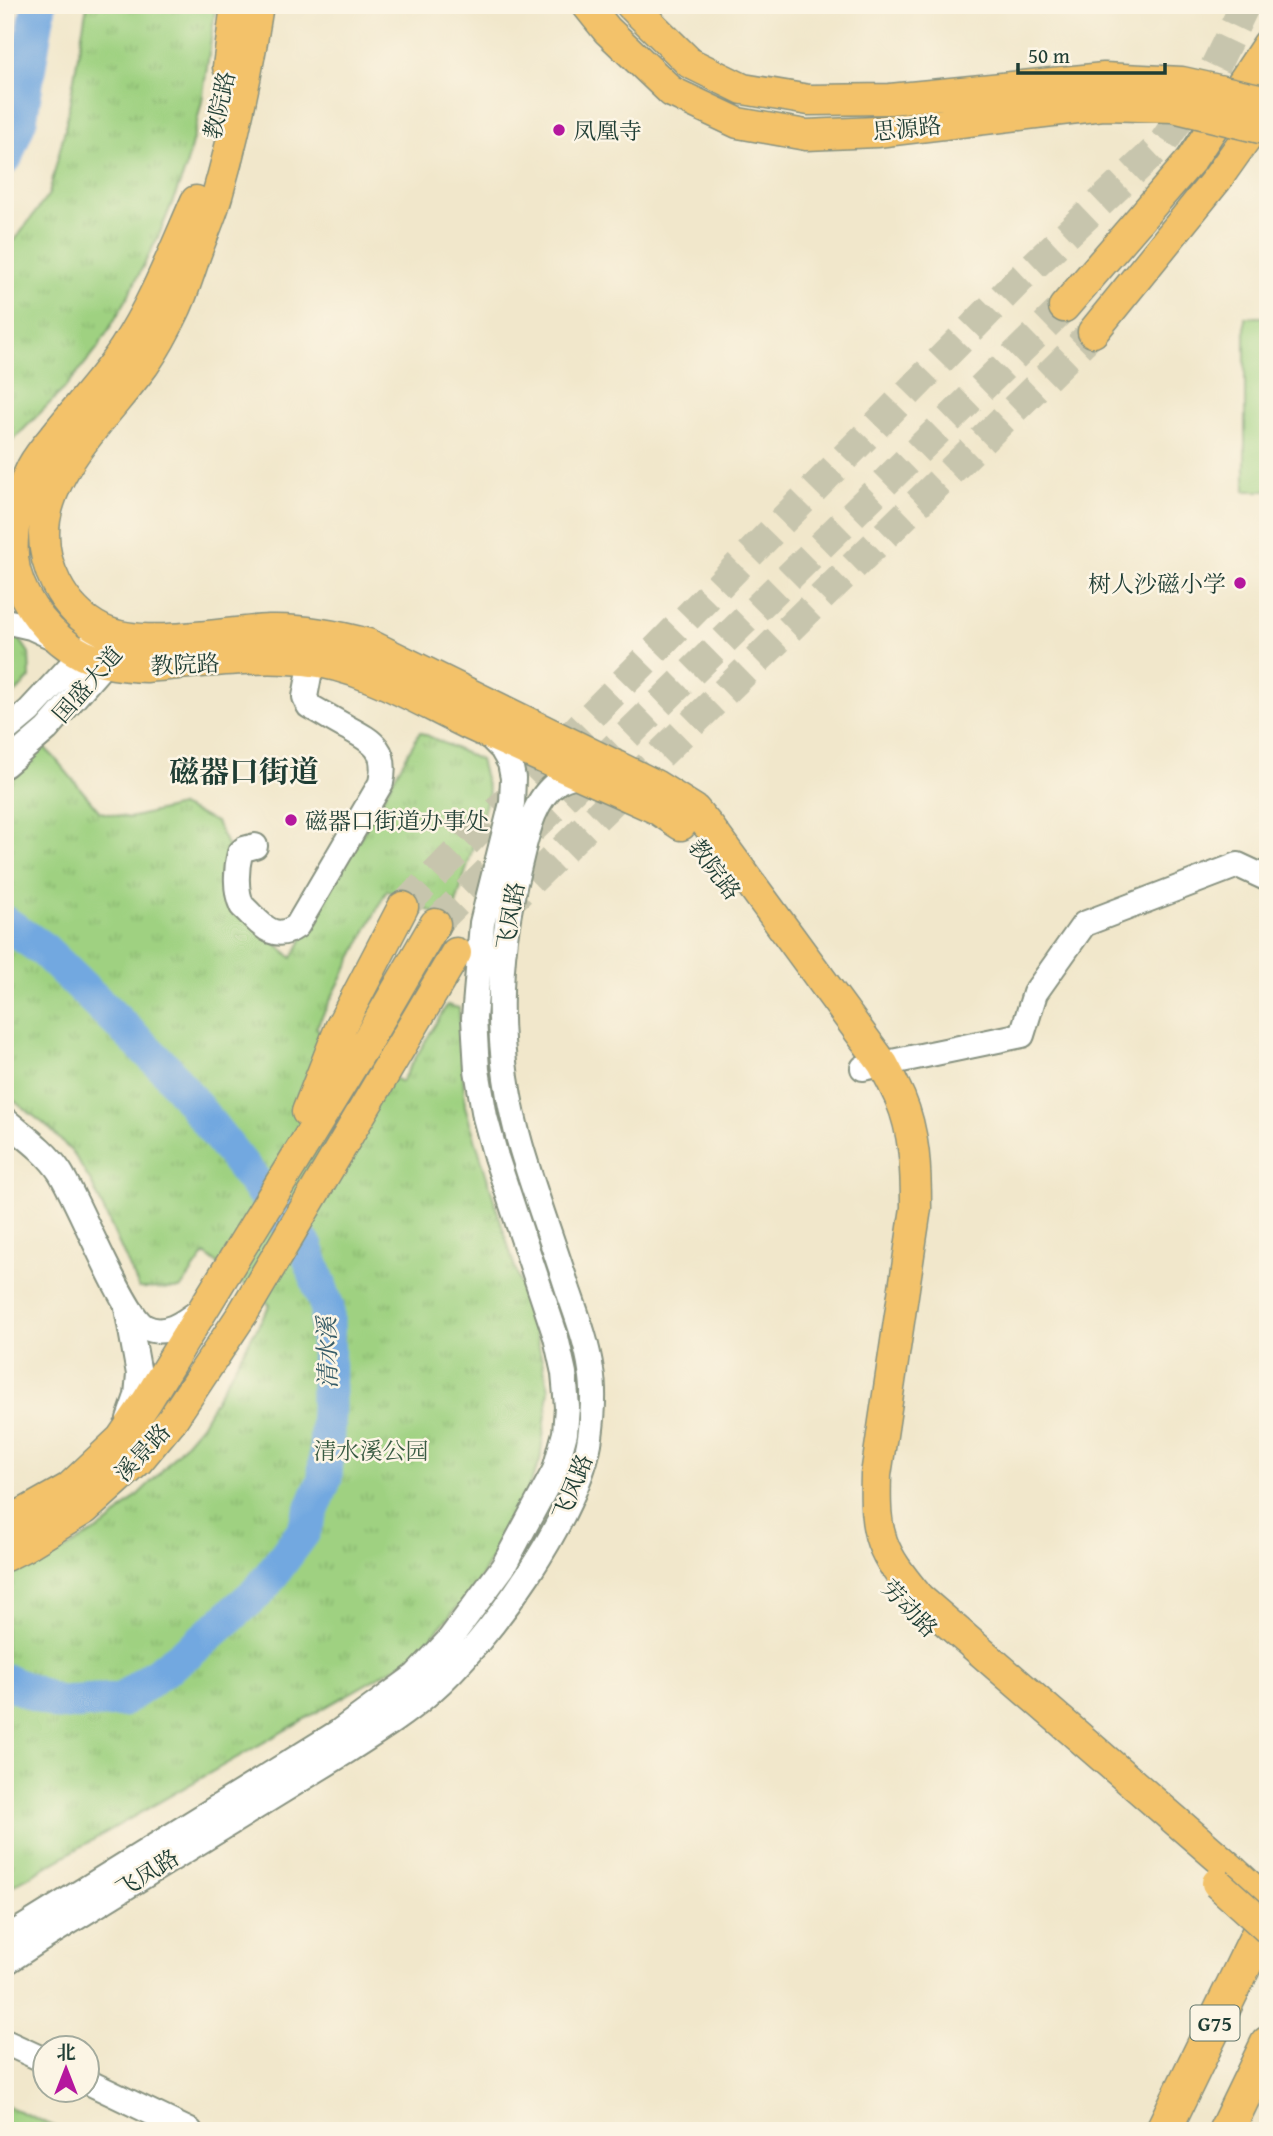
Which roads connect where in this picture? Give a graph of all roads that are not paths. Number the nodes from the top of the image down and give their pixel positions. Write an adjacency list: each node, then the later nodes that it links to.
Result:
1 (236, 5): 9 (main road, 教院路)
2 (258, 5): 12 (main road, 教院路)
3 (587, 5): 6 (main road, 思源路, bridge)
4 (631, 5): 6 (main road, 思源路, bridge)
5 (1268, 44): 7 (main road)
6 (1266, 115): 8 (main road)
7 (1064, 307)
8 (1093, 332)
9 (22, 491): 10 (street); 14 (main road, 教院路)
10 (5, 533)
11 (5, 621): 14 (street)
12 (115, 634): 13 (main road, 教院路); 14 (street, 国盛大道)
13 (314, 647): 14 (main road, 教院路); 16 (main road, 教院路); 19 (street); 24 (main road, 教院路)
14 (83, 652): 15 (street, 国盛大道); 17 (street, 国盛大道)
15 (5, 731)
16 (484, 732): 18 (main road, 教院路); 36 (street, 飞凤路)
17 (5, 765)
18 (579, 774): 24 (main road, 教院路); 37 (street, 飞凤路)
19 (255, 846)
20 (1268, 879): 24 (street)
21 (403, 907): 26 (main road)
22 (435, 925): 26 (main road)
23 (456, 953): 31 (main road, 溪景路)
24 (873, 1066): 32 (main road, 劳动路)
25 (5, 1120): 28 (street)
26 (279, 1184): 27 (main road, 溪景路)
27 (210, 1298): 28 (street); 29 (main road, 溪景路)
28 (127, 1307): 29 (street)
29 (121, 1438): 30 (main road, 溪景路)
30 (5, 1524)
31 (5, 1556)
32 (1223, 1875): 33 (main road, 劳动路); 35 (main road, 劳动路, bridge)
33 (1268, 1903)
34 (1268, 1915): 43 (highway, G75)
35 (1268, 1929)
36 (5, 1939)
37 (5, 1964)
38 (5, 2042): 40 (street)
39 (1268, 2044): 44 (highway, G75)
40 (32, 2055)
41 (102, 2089): 42 (street)
42 (190, 2131)
43 (1163, 2131)
44 (1226, 2131)

